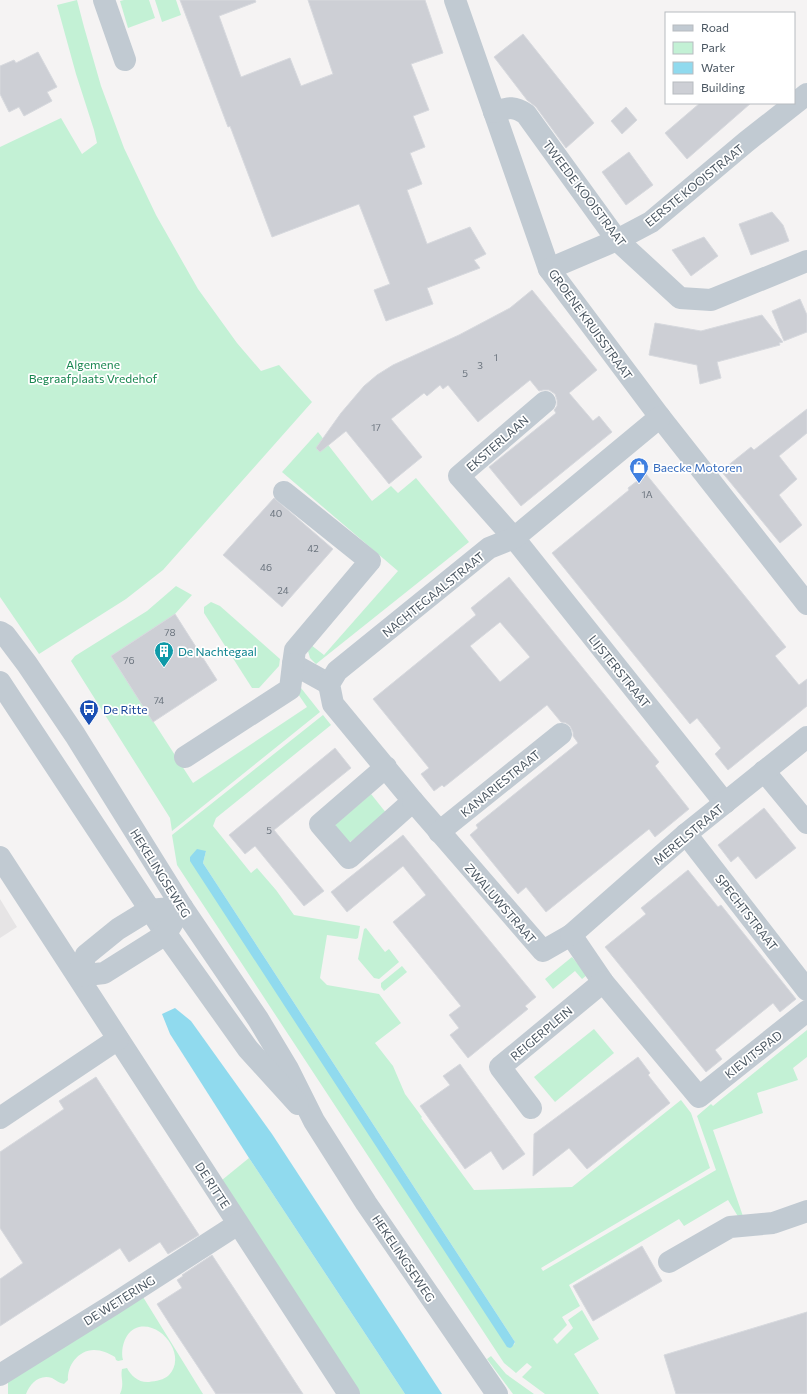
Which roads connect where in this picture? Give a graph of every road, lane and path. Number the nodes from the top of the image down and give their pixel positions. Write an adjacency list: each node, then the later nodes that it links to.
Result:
1 (104, 0): 3 (street)
2 (455, 0): 7 (street, GROENE KRUISSTRAAT)
3 (125, 60)
4 (807, 94): 5 (street, EERSTE KOOISTRAAT)
5 (795, 103)
6 (794, 104): 8 (street, EERSTE KOOISTRAAT)
7 (494, 112): 8 (street, TWEEDE KOOISTRAAT); 10 (street, GROENE KRUISSTRAAT)
8 (617, 240): 9 (street, TWEEDE KOOISTRAAT); 10 (street, EERSTE KOOISTRAAT)
9 (807, 261)
10 (549, 269): 12 (street, GROENE KRUISSTRAAT)
11 (545, 402): 14 (street, EKSTERLAAN)
12 (660, 417): 14 (street, NACHTEGAALSTRAAT); 15 (street, GROENE KRUISSTRAAT)
13 (284, 492): 17 (street)
14 (514, 538): 19 (street, NACHTEGAALSTRAAT); 26 (street, LIJSTERSTRAAT)
15 (807, 604)
16 (0, 632): 31 (street, HEKELINGSEWEG)
17 (293, 664): 19 (street); 22 (street)
18 (0, 682): 32 (street, HEKELINGSEWEG)
19 (329, 684): 23 (street)
20 (561, 734): 28 (street, KANARIESTRAAT)
21 (807, 737): 24 (street, MERELSTRAAT)
22 (185, 757)
23 (386, 767): 25 (street, ZWALUWSTRAAT); 25 (street)
24 (764, 771): 26 (street, MERELSTRAAT); 27 (street)
25 (413, 801): 28 (street, ZWALUWSTRAAT)
26 (725, 803): 29 (street, MERELSTRAAT)
27 (807, 823)
28 (439, 832): 34 (street, ZWALUWSTRAAT)
29 (686, 834): 34 (street, MERELSTRAAT); 37 (street, SPECHTSTRAAT)
30 (0, 856): 35 (street, DE RITTE)
31 (182, 907): 32 (street); 33 (street); 42 (street, HEKELINGSEWEG)
32 (150, 910): 33 (street, HEKELINGSEWEG); 35 (street)
33 (166, 934): 35 (street); 42 (street, HEKELINGSEWEG)
34 (571, 935): 36 (street)
35 (78, 976): 39 (street, DE RITTE)
36 (603, 982): 38 (street, KIEVITSPAD); 40 (street, REIGERPLEIN)
37 (807, 990)
38 (807, 1011)
39 (118, 1039): 41 (street); 44 (street, DE RITTE)
40 (530, 1108)
41 (0, 1118)
42 (314, 1121): 48 (street, HEKELINGSEWEG)
43 (807, 1211): 45 (street)
44 (238, 1224): 46 (street, DE WETERING); 47 (street, DE RITTE)
45 (669, 1262)
46 (0, 1375)
47 (349, 1394)
48 (497, 1394)

